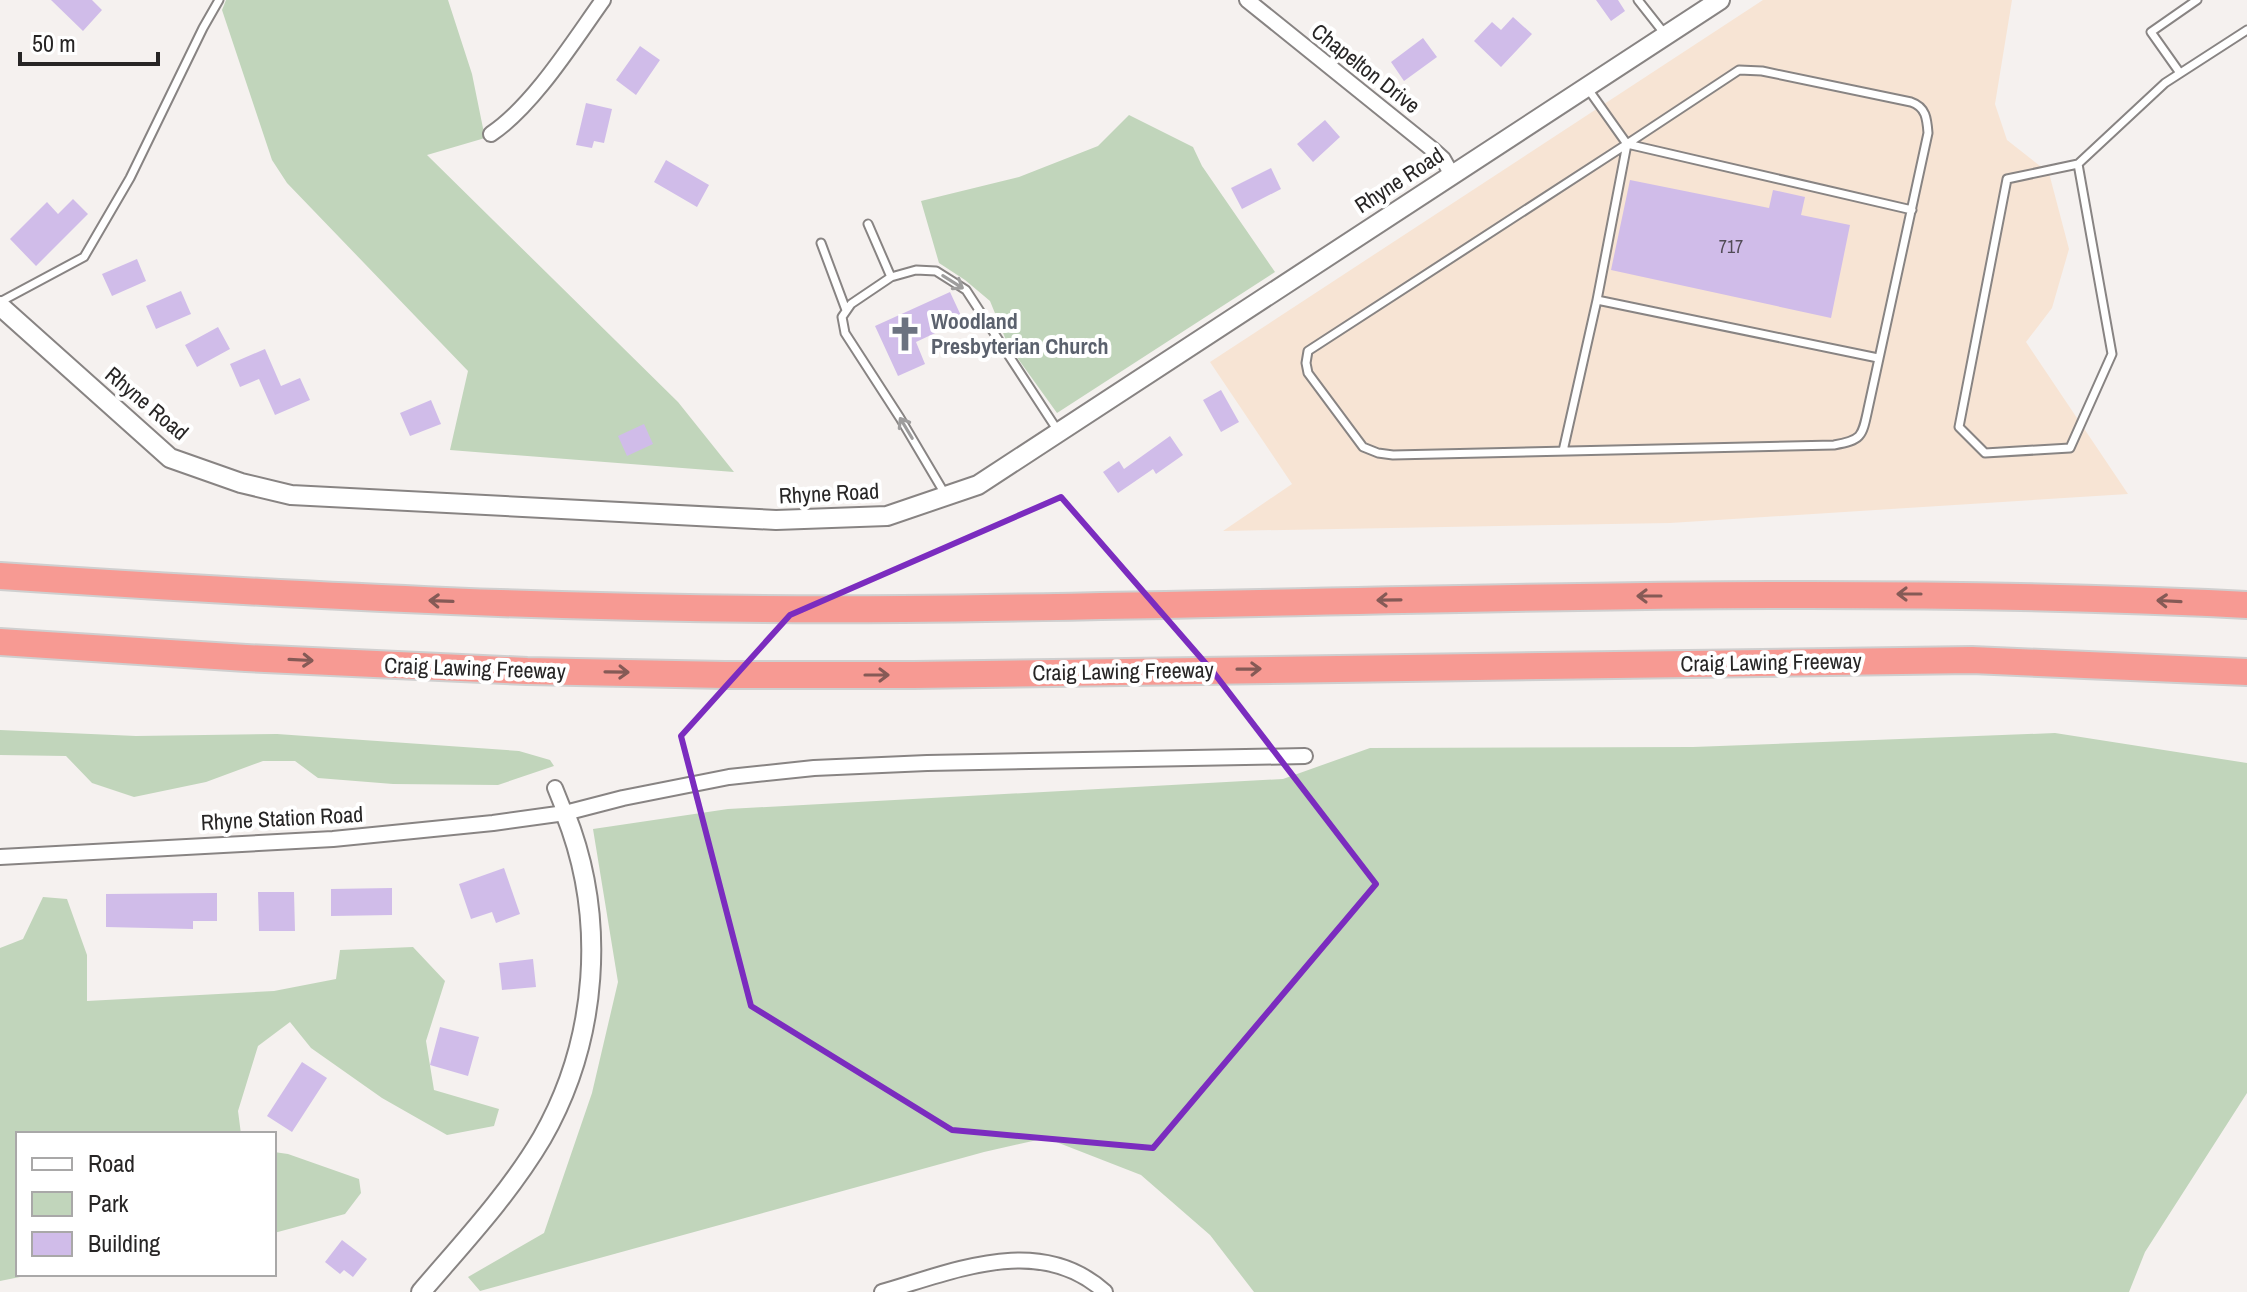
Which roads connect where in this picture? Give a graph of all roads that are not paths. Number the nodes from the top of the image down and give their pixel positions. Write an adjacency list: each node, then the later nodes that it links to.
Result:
1 (219, 0): 20 (lane)
2 (603, 0): 11 (street)
3 (1247, 0): 14 (street, Chapelton Drive)
4 (1638, 0): 8 (lane)
5 (1720, 0): 8 (street, Rhyne Road)
6 (2197, 0): 9 (lane)
7 (2247, 30): 9 (lane)
8 (1666, 36): 10 (street, Rhyne Road)
9 (2180, 73): 13 (lane)
10 (1587, 87): 12 (lane); 14 (street, Rhyne Road)
11 (491, 134)
12 (1627, 144): 15 (lane); 15 (lane); 19 (lane); 24 (lane)
13 (2078, 164): 13 (lane)
14 (1452, 175): 23 (street, Rhyne Road)
15 (1912, 210): 22 (lane)
16 (868, 224): 18 (lane)
17 (821, 243): 21 (lane)
18 (891, 277): 21 (lane); 23 (lane, one-way to 23)
19 (1597, 300): 22 (lane); 24 (lane)
20 (0, 304): 25 (street, Rhyne Road)
21 (846, 310): 25 (lane, one-way to 21)
22 (1878, 358): 24 (lane)
23 (1059, 432): 25 (street, Rhyne Road)
24 (1563, 451)
25 (946, 495)
26 (0, 560): 28 (highway)
27 (0, 576): 28 (highway)
28 (181, 588): 29 (highway, one-way to 28)
29 (2247, 605)
30 (0, 642): 31 (highway, Craig Lawing Freeway)
31 (246, 658): 32 (highway); 33 (highway, Craig Lawing Freeway, one-way to 33)
32 (0, 659)
33 (2247, 672)
34 (1305, 756): 36 (street, Rhyne Station Road)
35 (555, 788): 36 (street)
36 (565, 813): 37 (street, Rhyne Station Road); 38 (street)
37 (0, 857)
38 (422, 1291)
39 (882, 1292): 40 (street)
40 (1105, 1292)

